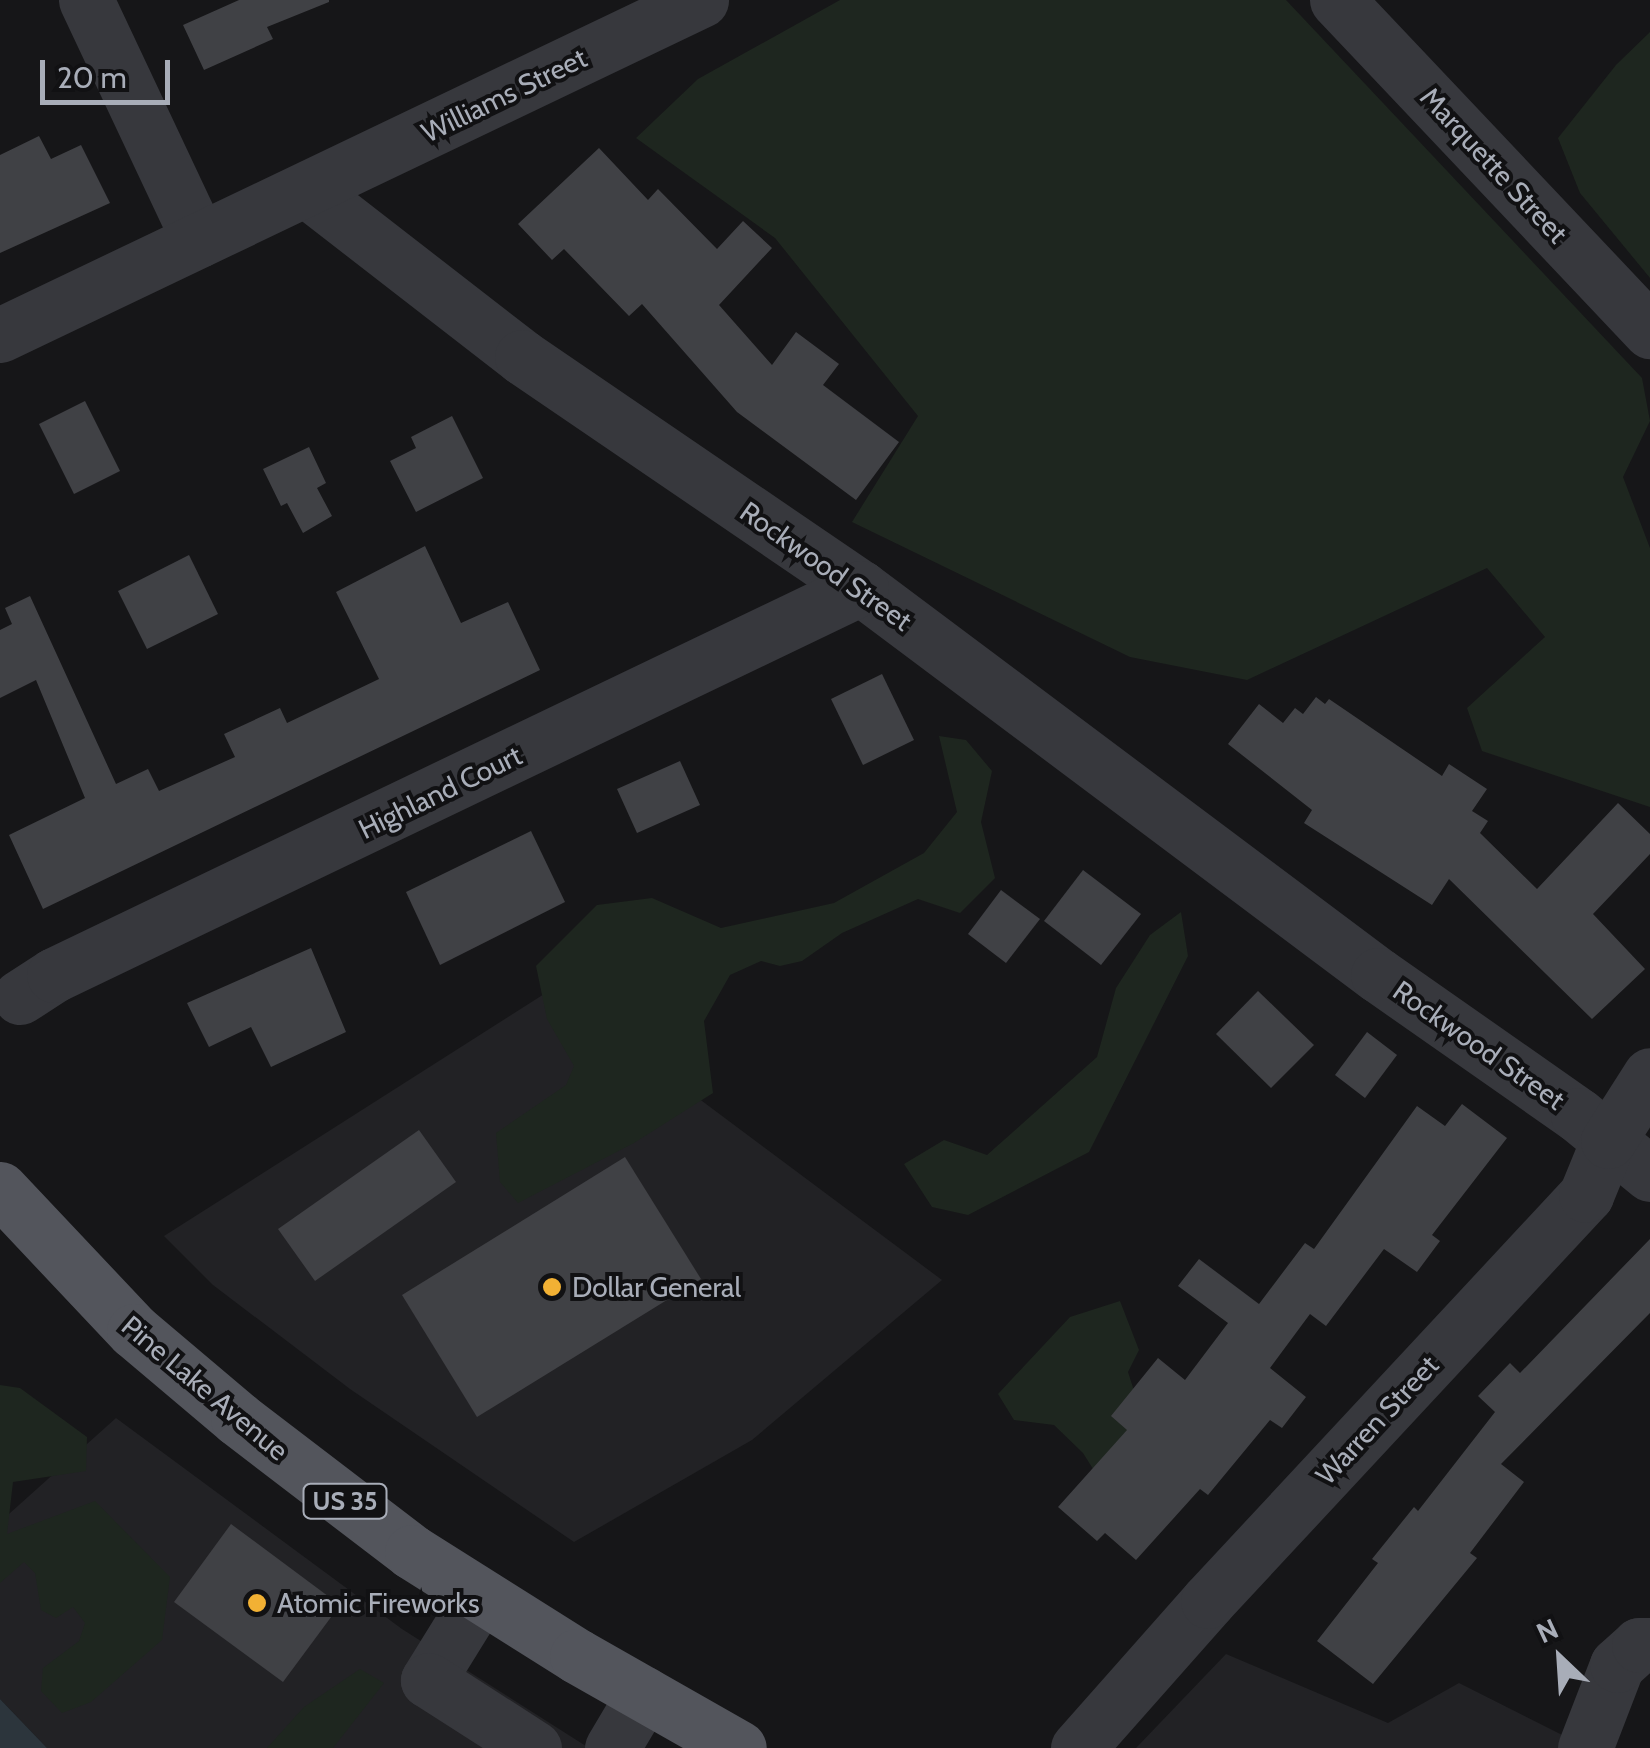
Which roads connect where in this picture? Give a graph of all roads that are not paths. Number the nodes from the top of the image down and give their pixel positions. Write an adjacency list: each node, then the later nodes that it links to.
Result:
1 (86, 0): 5 (street)
2 (701, 0): 4 (street, Williams Street)
3 (1337, 0): 6 (street, Marquette Street)
4 (308, 190): 5 (street); 8 (street, Rockwood Street)
5 (199, 240): 7 (street)
6 (1650, 331)
7 (0, 335)
8 (861, 588): 9 (street, Highland Court); 11 (street, Rockwood Street)
9 (20, 996)
10 (1650, 1075): 11 (street, Warren Street)
11 (1608, 1141): 12 (street, Rockwood Street); 20 (street, Warren Street)
12 (1650, 1174)
13 (0, 1190): 14 (main road, Pine Lake Avenue / US 35)
14 (480, 1596): 16 (main road, Pine Lake Avenue / US 35); 17 (street)
15 (1650, 1645): 21 (street)
16 (644, 1694): 18 (street); 19 (main road, Pine Lake Avenue / US 35)
17 (534, 1748)
18 (612, 1748)
19 (739, 1748)
20 (1078, 1748)
21 (1586, 1748)

